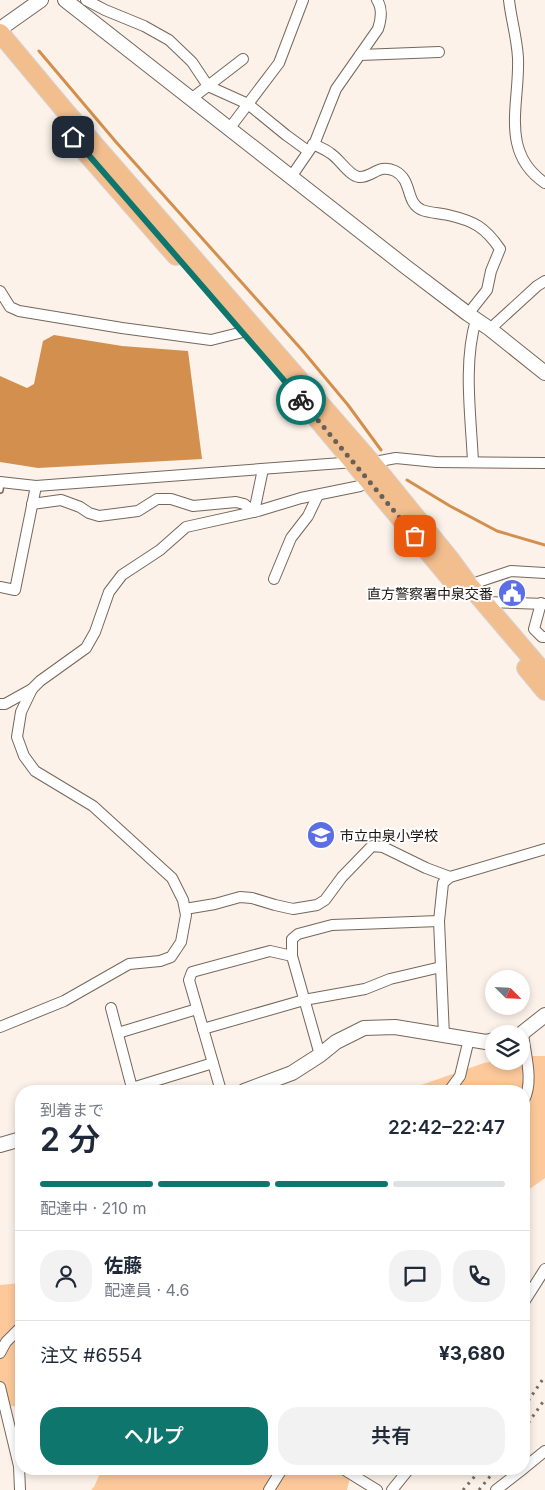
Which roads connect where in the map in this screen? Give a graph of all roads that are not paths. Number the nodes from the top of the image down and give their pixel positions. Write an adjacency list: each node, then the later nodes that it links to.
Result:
1 (41, 0): 7 (street)
2 (86, 0): 13 (street)
3 (303, 0): 15 (street)
4 (377, 0): 11 (street)
5 (509, 0): 19 (street)
6 (72, 2): 14 (street)
7 (0, 29)
8 (0, 33): 27 (highway)
9 (0, 52): 24 (highway)
10 (439, 52): 11 (street)
11 (360, 55): 17 (street)
12 (243, 59): 13 (street)
13 (208, 86): 14 (street); 15 (street)
14 (192, 99): 16 (street)
15 (248, 104): 16 (street); 17 (street)
16 (229, 129): 18 (street)
17 (310, 147): 18 (street); 22 (street)
18 (291, 177): 22 (street)
19 (545, 182)
20 (545, 281): 23 (street)
21 (0, 291): 24 (street)
22 (472, 317): 23 (street); 26 (street)
23 (490, 329): 25 (street)
24 (242, 332): 27 (highway)
25 (545, 373)
26 (473, 462): 27 (street); 28 (street)
27 (363, 463): 29 (street); 38 (highway); 45 (highway)
28 (545, 463)
29 (263, 469): 31 (street); 35 (street)
30 (0, 485): 31 (street)
31 (36, 486): 34 (street)
32 (360, 486): 33 (street)
33 (318, 495): 35 (street); 37 (street)
34 (32, 504): 35 (street); 39 (street)
35 (254, 512): 44 (street)
36 (545, 573): 38 (street)
37 (274, 579)
38 (469, 585): 40 (highway)
39 (0, 587)
40 (484, 602): 41 (street); 43 (highway)
41 (543, 603): 42 (street)
42 (545, 638)
43 (545, 674)
44 (32, 689): 46 (street); 49 (street)
45 (545, 691)
46 (0, 704)
47 (545, 849): 48 (street)
48 (450, 877): 49 (street); 50 (street)
49 (185, 909): 57 (street)
50 (439, 921): 51 (street); 52 (street)
51 (292, 956): 53 (street); 55 (street)
52 (441, 967): 53 (street); 61 (street)
53 (304, 1000): 59 (street); 64 (street)
54 (111, 1008): 60 (street)
55 (198, 1009): 59 (street); 60 (street)
56 (545, 1015): 58 (street)
57 (0, 1027)
58 (530, 1027)
59 (203, 1029): 65 (street)
60 (118, 1033): 67 (street)
61 (444, 1036): 62 (street); 64 (street)
62 (469, 1039): 63 (street); 71 (street)
63 (485, 1042)
64 (320, 1055): 70 (street)
65 (213, 1063): 68 (street); 69 (street)
66 (527, 1070): 72 (street)
67 (131, 1085)
68 (142, 1085)
69 (218, 1085)
70 (260, 1085)
71 (453, 1085)
72 (528, 1085)
73 (15, 1140): 74 (street)
74 (0, 1144)
75 (545, 1269): 76 (street)
76 (530, 1293)
77 (15, 1333): 78 (street)
78 (0, 1353)
79 (0, 1387): 80 (street)
80 (15, 1449)
81 (545, 1451): 82 (street)
82 (530, 1463)
83 (19, 1475): 88 (street)
84 (278, 1475): 89 (street)
85 (353, 1475): 90 (street)
86 (404, 1475): 91 (street)
87 (514, 1475): 92 (street)
88 (20, 1490)
89 (269, 1490)
90 (377, 1490)
91 (392, 1490)
92 (496, 1490)

